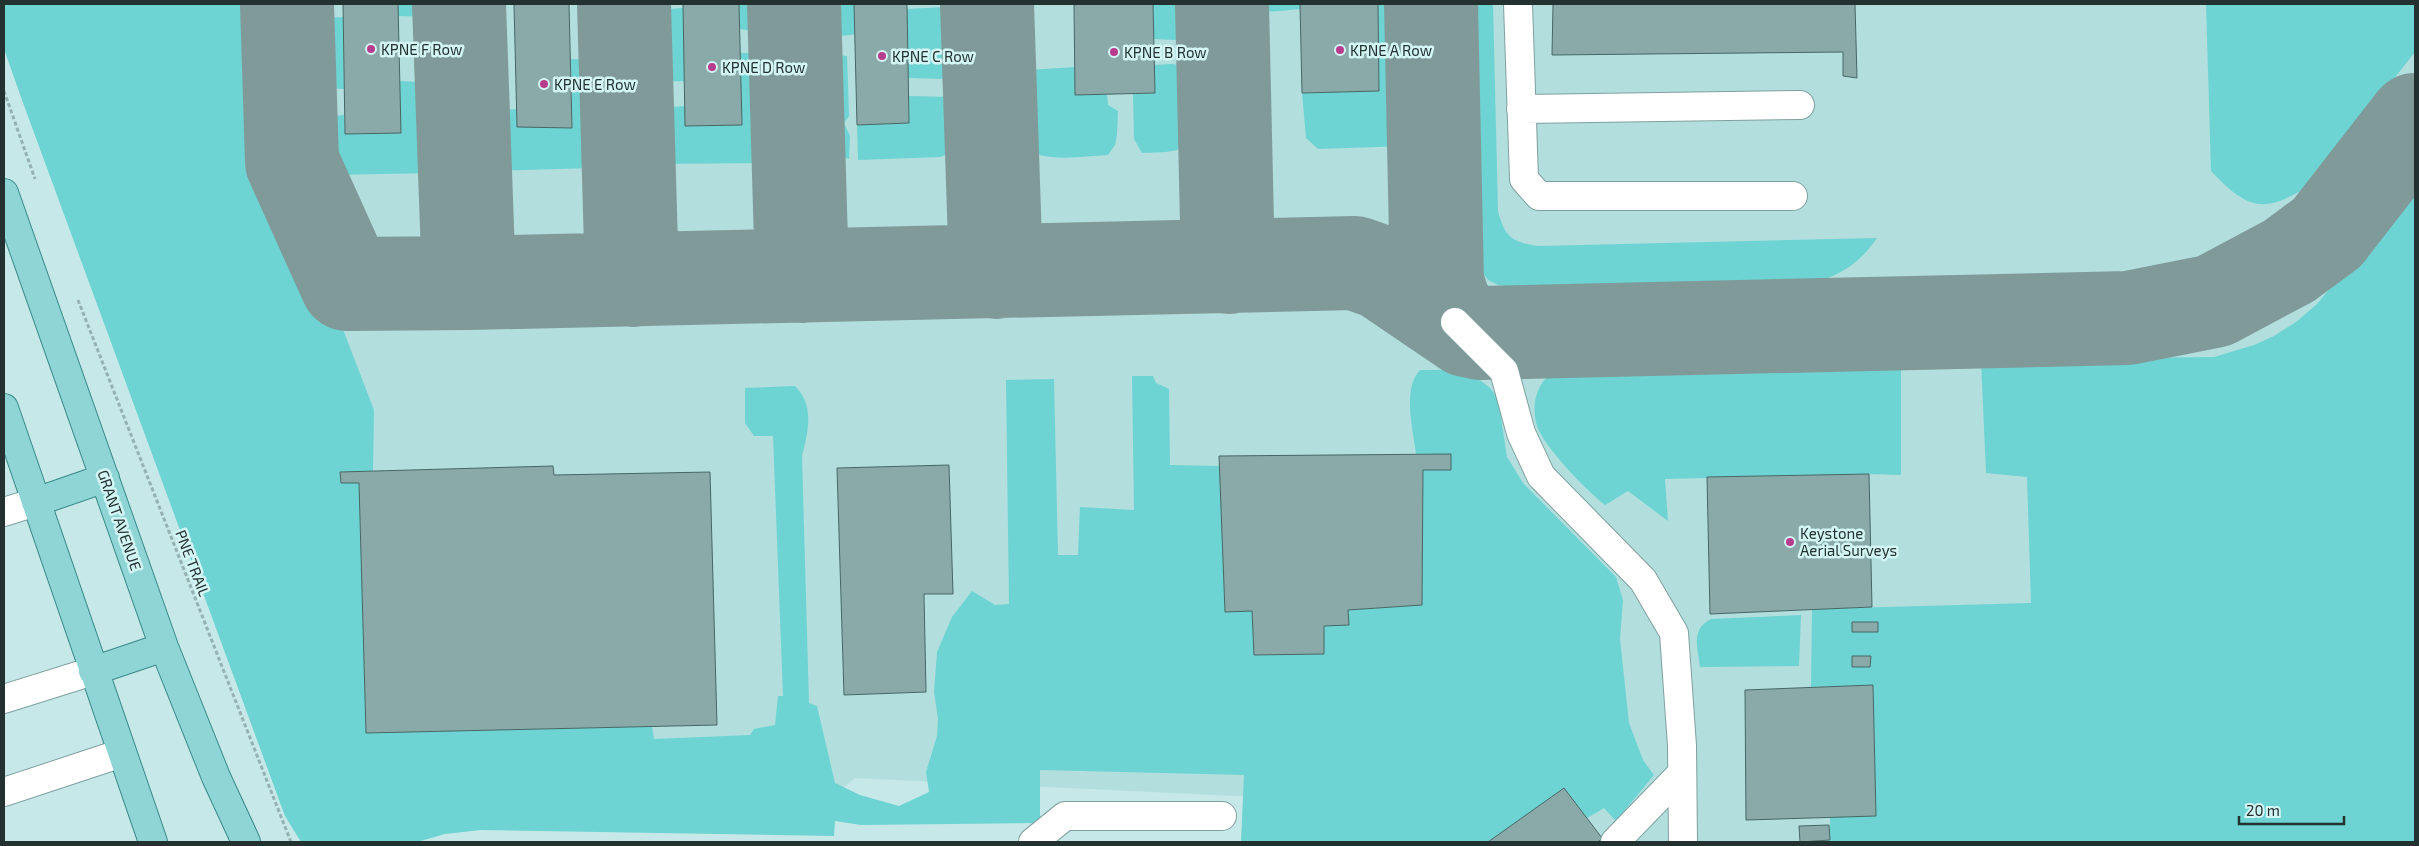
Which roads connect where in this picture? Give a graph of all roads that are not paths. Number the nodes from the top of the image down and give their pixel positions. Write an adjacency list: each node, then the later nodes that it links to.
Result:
1 (1518, 4): 3 (lane)
2 (1800, 104): 3 (lane)
3 (1521, 109): 5 (lane)
4 (4, 193): 8 (main road, GRANT AVENUE)
5 (1793, 196)
6 (1456, 322): 15 (lane)
7 (4, 408): 9 (main road)
8 (105, 478): 9 (main road); 11 (main road, GRANT AVENUE)
9 (36, 502): 10 (lane); 12 (main road)
10 (4, 512)
11 (164, 647): 12 (main road); 19 (main road, GRANT AVENUE)
12 (93, 671): 13 (lane); 14 (main road)
13 (4, 699)
14 (122, 753): 16 (lane); 18 (main road)
15 (1682, 773): 21 (lane); 22 (lane)
16 (4, 792)
17 (1222, 816): 20 (lane)
18 (153, 842)
19 (246, 842)
20 (1033, 842)
21 (1615, 842)
22 (1683, 842)

